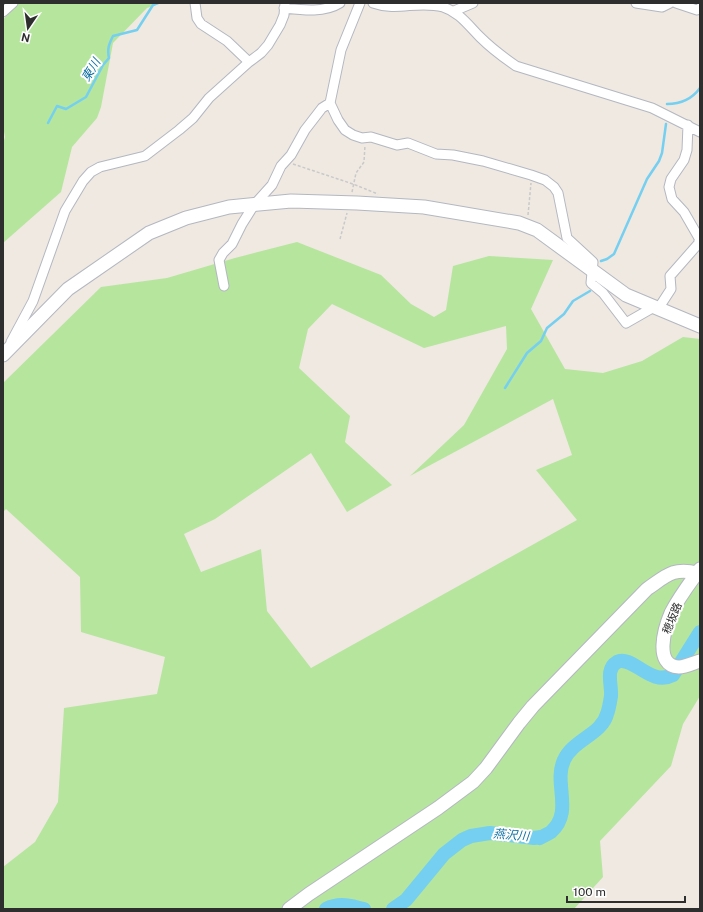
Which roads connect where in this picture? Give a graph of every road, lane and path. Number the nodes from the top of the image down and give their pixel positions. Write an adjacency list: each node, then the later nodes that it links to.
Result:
1 (13, 3): 13 (street)
2 (195, 3): 14 (street)
3 (340, 3): 10 (street)
4 (360, 3): 15 (street)
5 (373, 3): 12 (street)
6 (473, 3): 12 (street)
7 (636, 3): 8 (street)
8 (670, 3)
9 (676, 3): 11 (street)
10 (284, 6): 14 (street)
11 (700, 8)
12 (454, 11): 16 (street)
13 (3, 12)
14 (249, 62): 26 (street)
15 (330, 103): 18 (street); 20 (street)
16 (688, 125): 17 (street); 24 (street)
17 (700, 132)
18 (365, 137): 19 (path); 22 (street)
19 (350, 202): 20 (street); 21 (path); 22 (street)
20 (254, 205): 23 (street); 26 (street)
21 (340, 239)
22 (592, 270): 24 (street); 24 (street)
23 (224, 286)
24 (656, 308): 25 (street)
25 (700, 326)
26 (4, 354)
27 (699, 571): 28 (street, 穂坂路); 29 (street)
28 (700, 661)
29 (289, 909)

